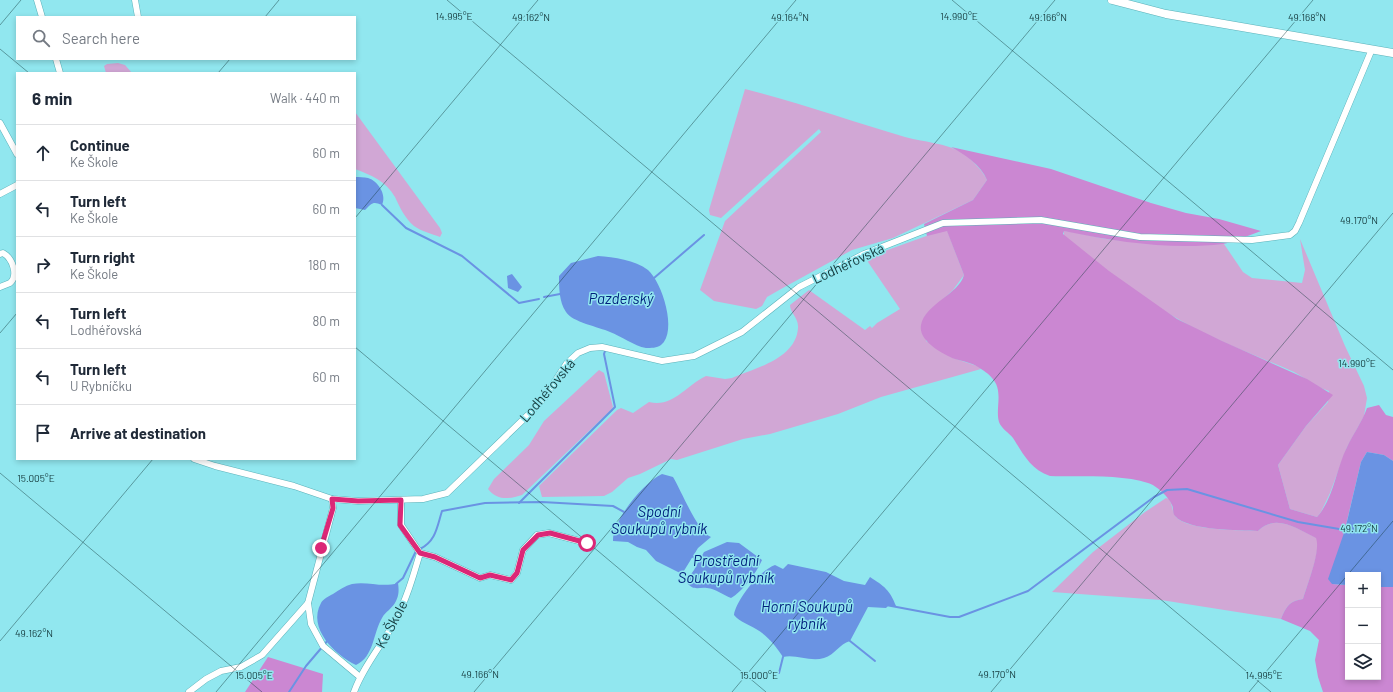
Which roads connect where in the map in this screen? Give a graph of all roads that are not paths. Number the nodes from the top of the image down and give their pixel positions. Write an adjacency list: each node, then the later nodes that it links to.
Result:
1 (37, 0): 4 (street)
2 (135, 0): 5 (street)
3 (1112, 0): 6 (main road)
4 (42, 16)
5 (138, 16)
6 (1372, 49): 7 (main road); 19 (street, Lodhéřovská)
7 (1393, 52)
8 (56, 60): 9 (street)
9 (60, 72)
10 (0, 123): 11 (street)
11 (16, 150)
12 (16, 186): 13 (street)
13 (0, 194)
14 (0, 254): 15 (street)
15 (15, 265): 16 (street)
16 (0, 287)
17 (197, 460): 18 (street, Lodhéřovská)
18 (332, 499): 19 (street, Lodhéřovská); 22 (street)
19 (401, 500): 21 (street)
20 (587, 543): 21 (street)
21 (420, 553): 23 (street, Ke Škole)
22 (308, 603): 23 (street); 24 (street)
23 (360, 677): 25 (street, Ke Škole)
24 (189, 692)
25 (354, 692)

